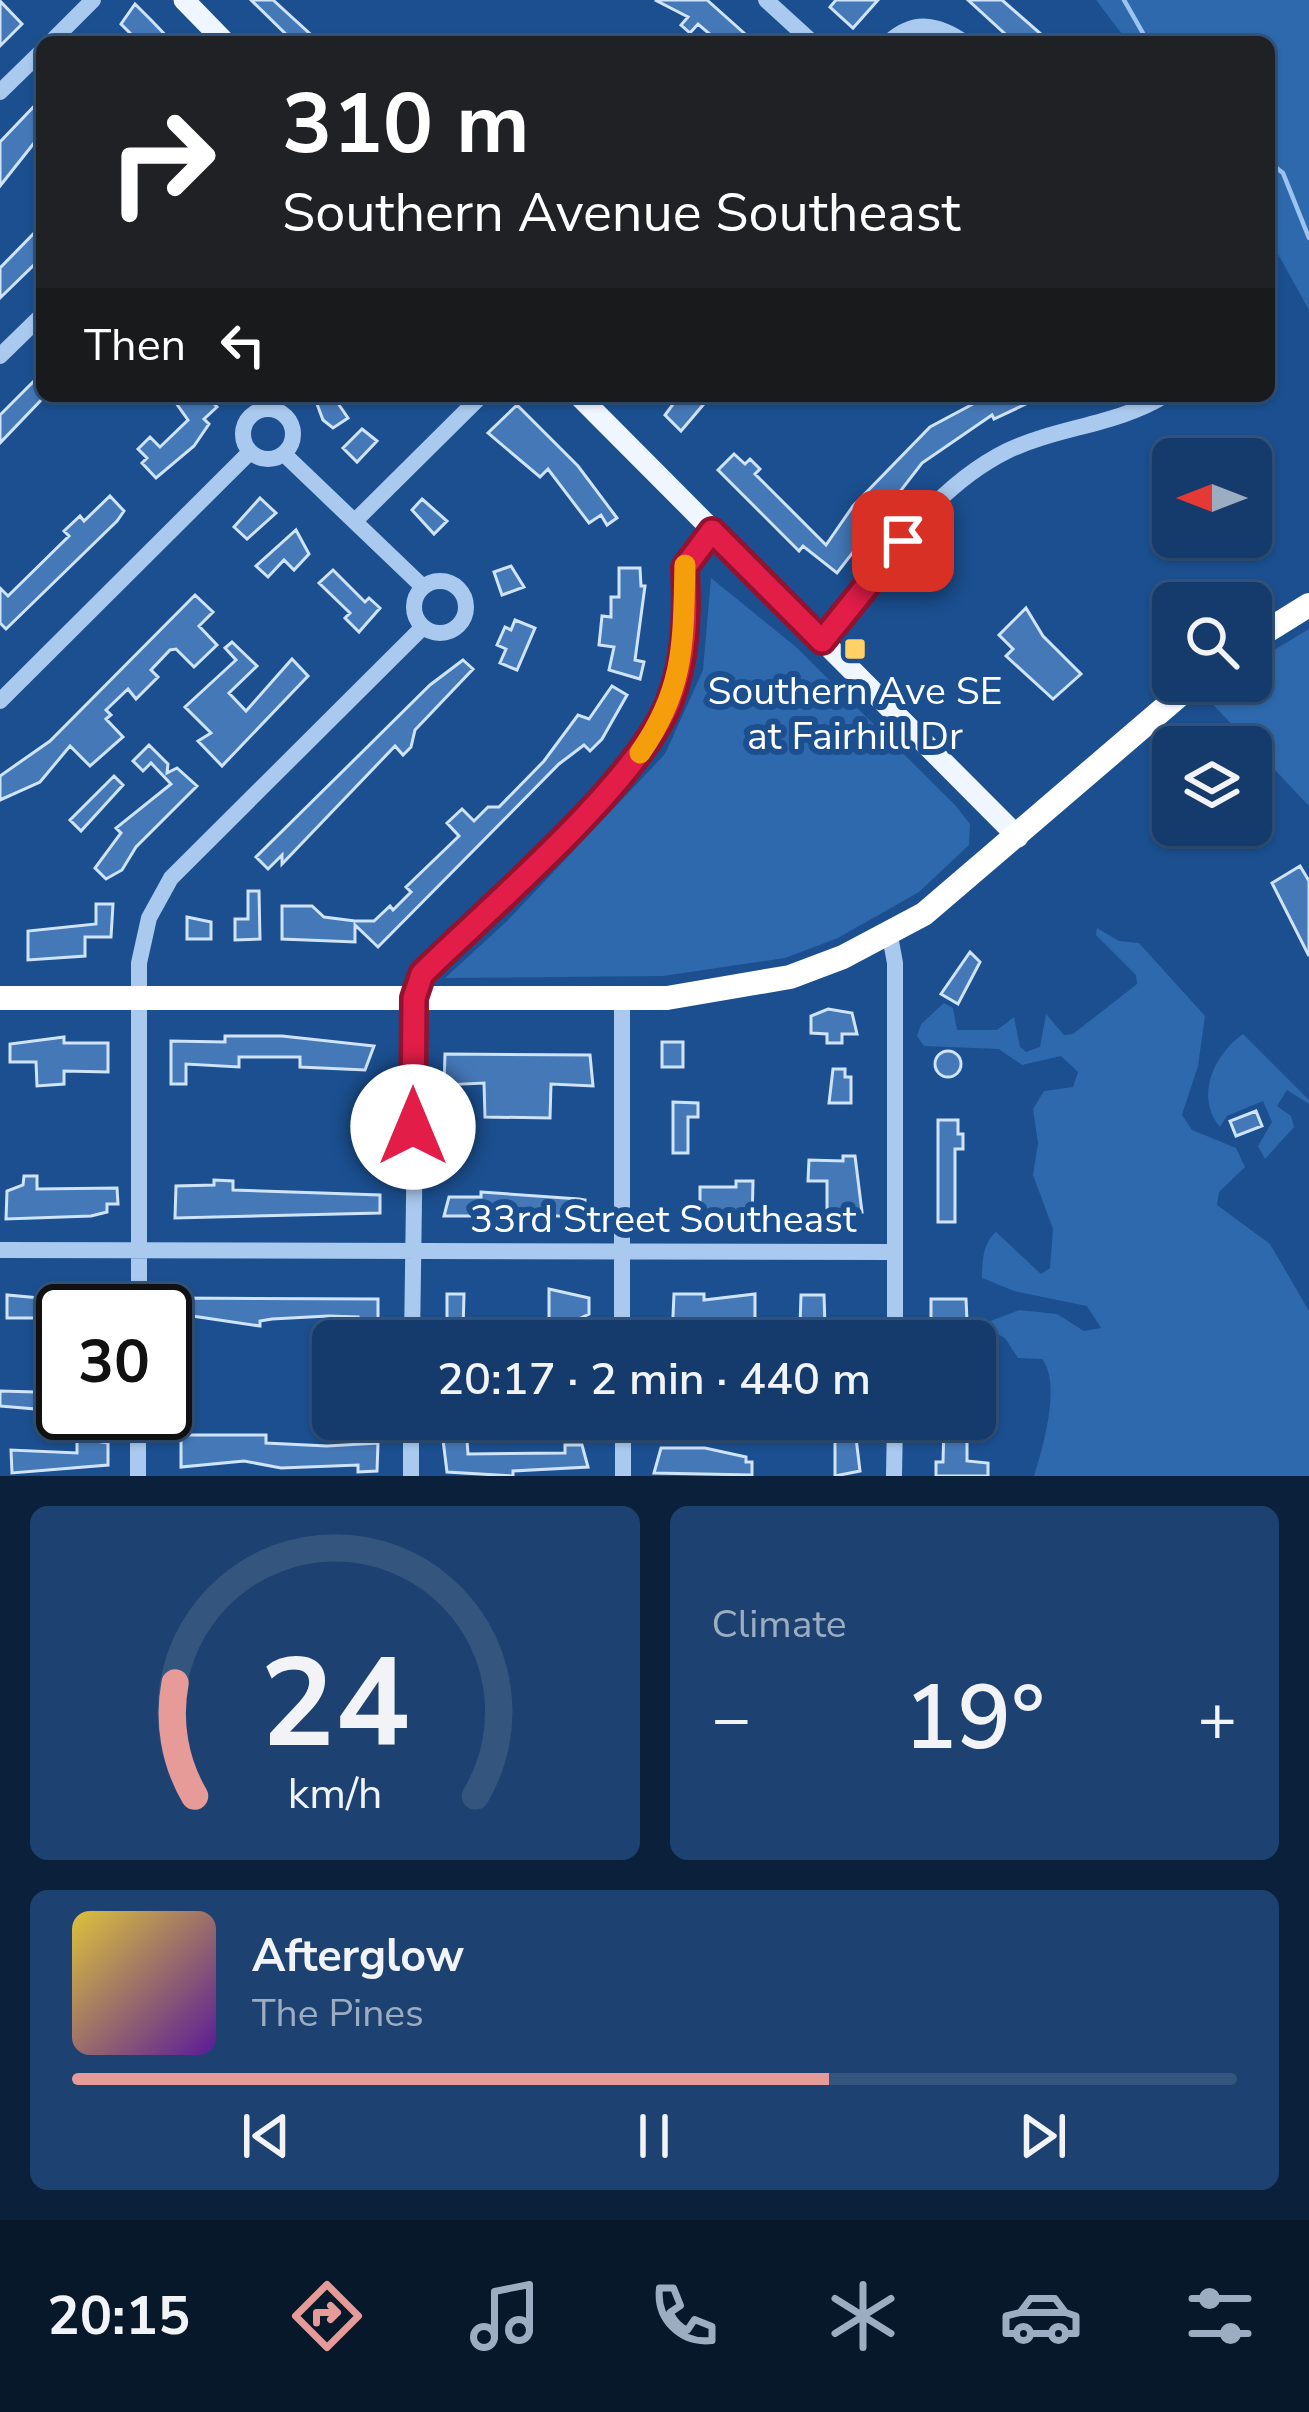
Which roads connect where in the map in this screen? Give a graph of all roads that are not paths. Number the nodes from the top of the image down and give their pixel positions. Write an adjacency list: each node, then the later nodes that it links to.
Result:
1 (93, 0): 4 (street)
2 (184, 0): 5 (main road)
3 (766, 0): 6 (street)
4 (57, 36)
5 (219, 36)
6 (805, 36)
7 (897, 36): 8 (street)
8 (950, 36)
9 (36, 57): 10 (street)
10 (0, 92)
11 (36, 321): 12 (street)
12 (0, 356)
13 (475, 402): 18 (street)
14 (585, 402): 19 (main road)
15 (1146, 402): 24 (street)
16 (250, 452): 17 (street); 17 (street); 25 (street)
17 (284, 454): 18 (street)
18 (355, 521): 20 (street)
19 (712, 531): 24 (main road); 31 (street)
20 (423, 587): 22 (street); 22 (street)
21 (1309, 605): 23 (highway)
22 (423, 627): 30 (street)
23 (1272, 628)
24 (822, 641): 27 (main road)
25 (0, 701)
26 (1172, 702): 27 (highway)
27 (1018, 837): 28 (highway)
28 (890, 936): 32 (highway); 37 (street)
29 (0, 998): 30 (highway)
30 (139, 998): 31 (highway); 34 (street)
31 (414, 998): 32 (highway); 35 (street)
32 (622, 998): 36 (street)
33 (0, 1250): 34 (street, 33rd Street Southeast)
34 (139, 1250): 35 (street, 33rd Street Southeast); 38 (street)
35 (412, 1251): 36 (street, 33rd Street Southeast); 39 (street)
36 (622, 1252): 37 (street, 33rd Street Southeast); 40 (street)
37 (895, 1252): 41 (street)
38 (139, 1284)
39 (412, 1320)
40 (622, 1320)
41 (895, 1320)
42 (138, 1440): 46 (street)
43 (411, 1440): 47 (street)
44 (622, 1440): 48 (street)
45 (895, 1440): 49 (street)
46 (138, 1476)
47 (411, 1476)
48 (622, 1476)
49 (894, 1476)

